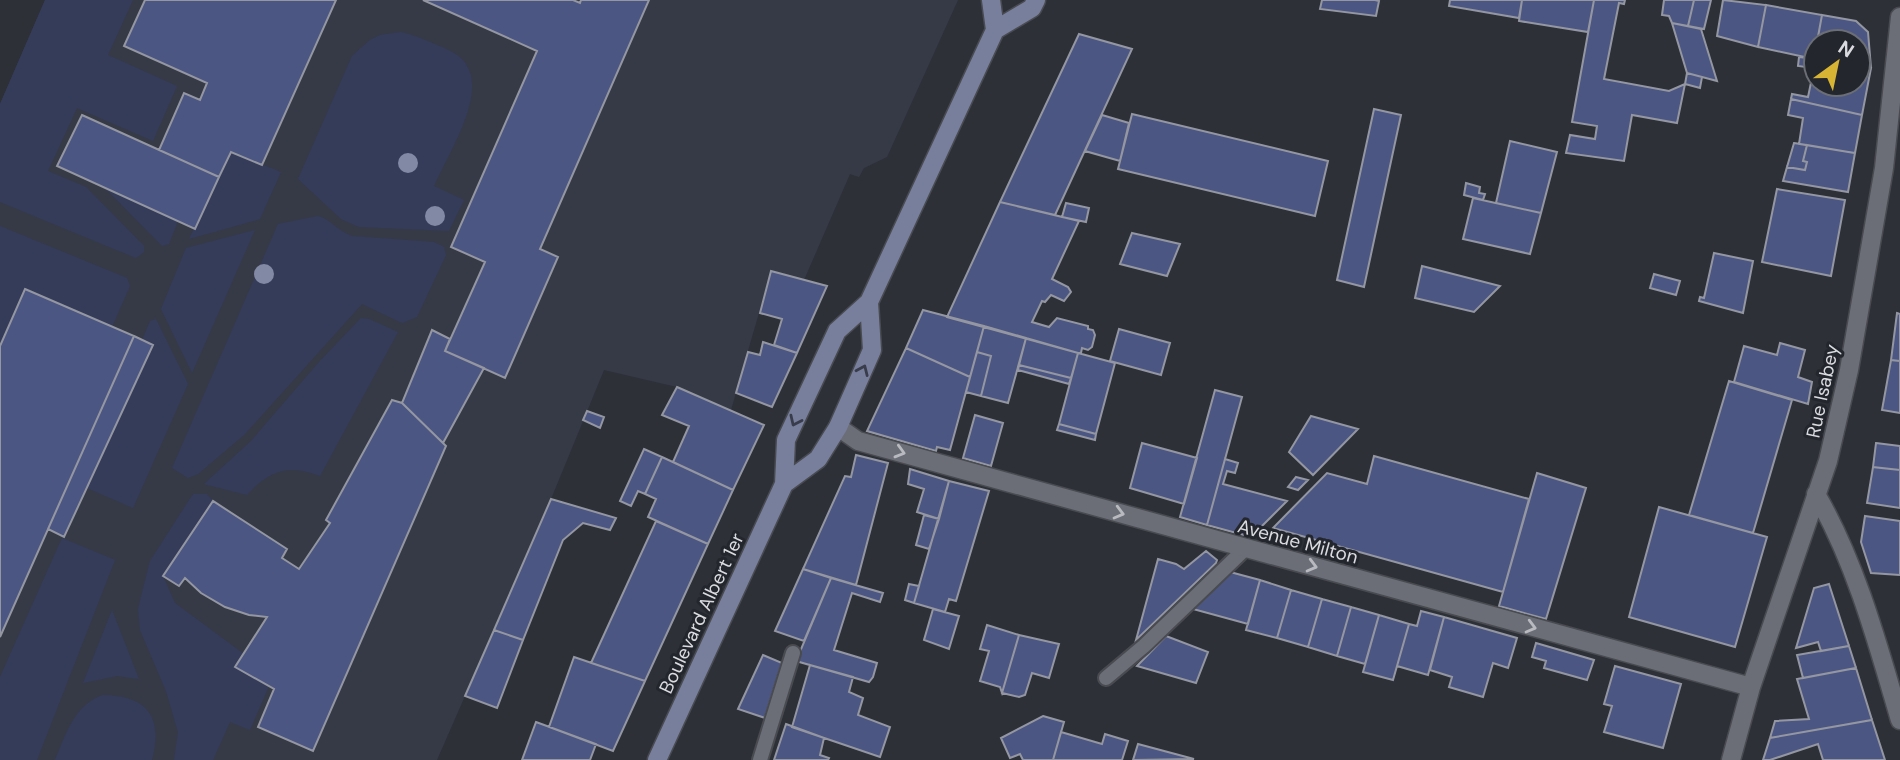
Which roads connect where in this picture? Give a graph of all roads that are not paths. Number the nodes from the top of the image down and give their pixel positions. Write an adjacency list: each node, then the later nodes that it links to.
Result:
1 (991, 0): 4 (main road)
2 (1035, 0): 4 (main road)
3 (1900, 18): 8 (street, Rue Isabey)
4 (995, 30): 5 (main road, Boulevard Albert 1er)
5 (869, 302): 6 (main road, Boulevard Albert 1er, one-way to 5); 7 (main road, Boulevard Albert 1er, one-way to 7)
6 (838, 427): 7 (main road, Boulevard Albert 1er); 9 (street, Avenue Milton, one-way to 9)
7 (784, 484): 14 (main road, Boulevard Albert 1er)
8 (1816, 494): 12 (street, Rue Isabey); 13 (street)
9 (1246, 548): 11 (lane); 12 (street, Avenue Milton, one-way to 12)
10 (793, 653): 15 (lane)
11 (1106, 678)
12 (1751, 687): 16 (street, Rue Isabey)
13 (1900, 720)
14 (657, 760)
15 (760, 760)
16 (1731, 760)

